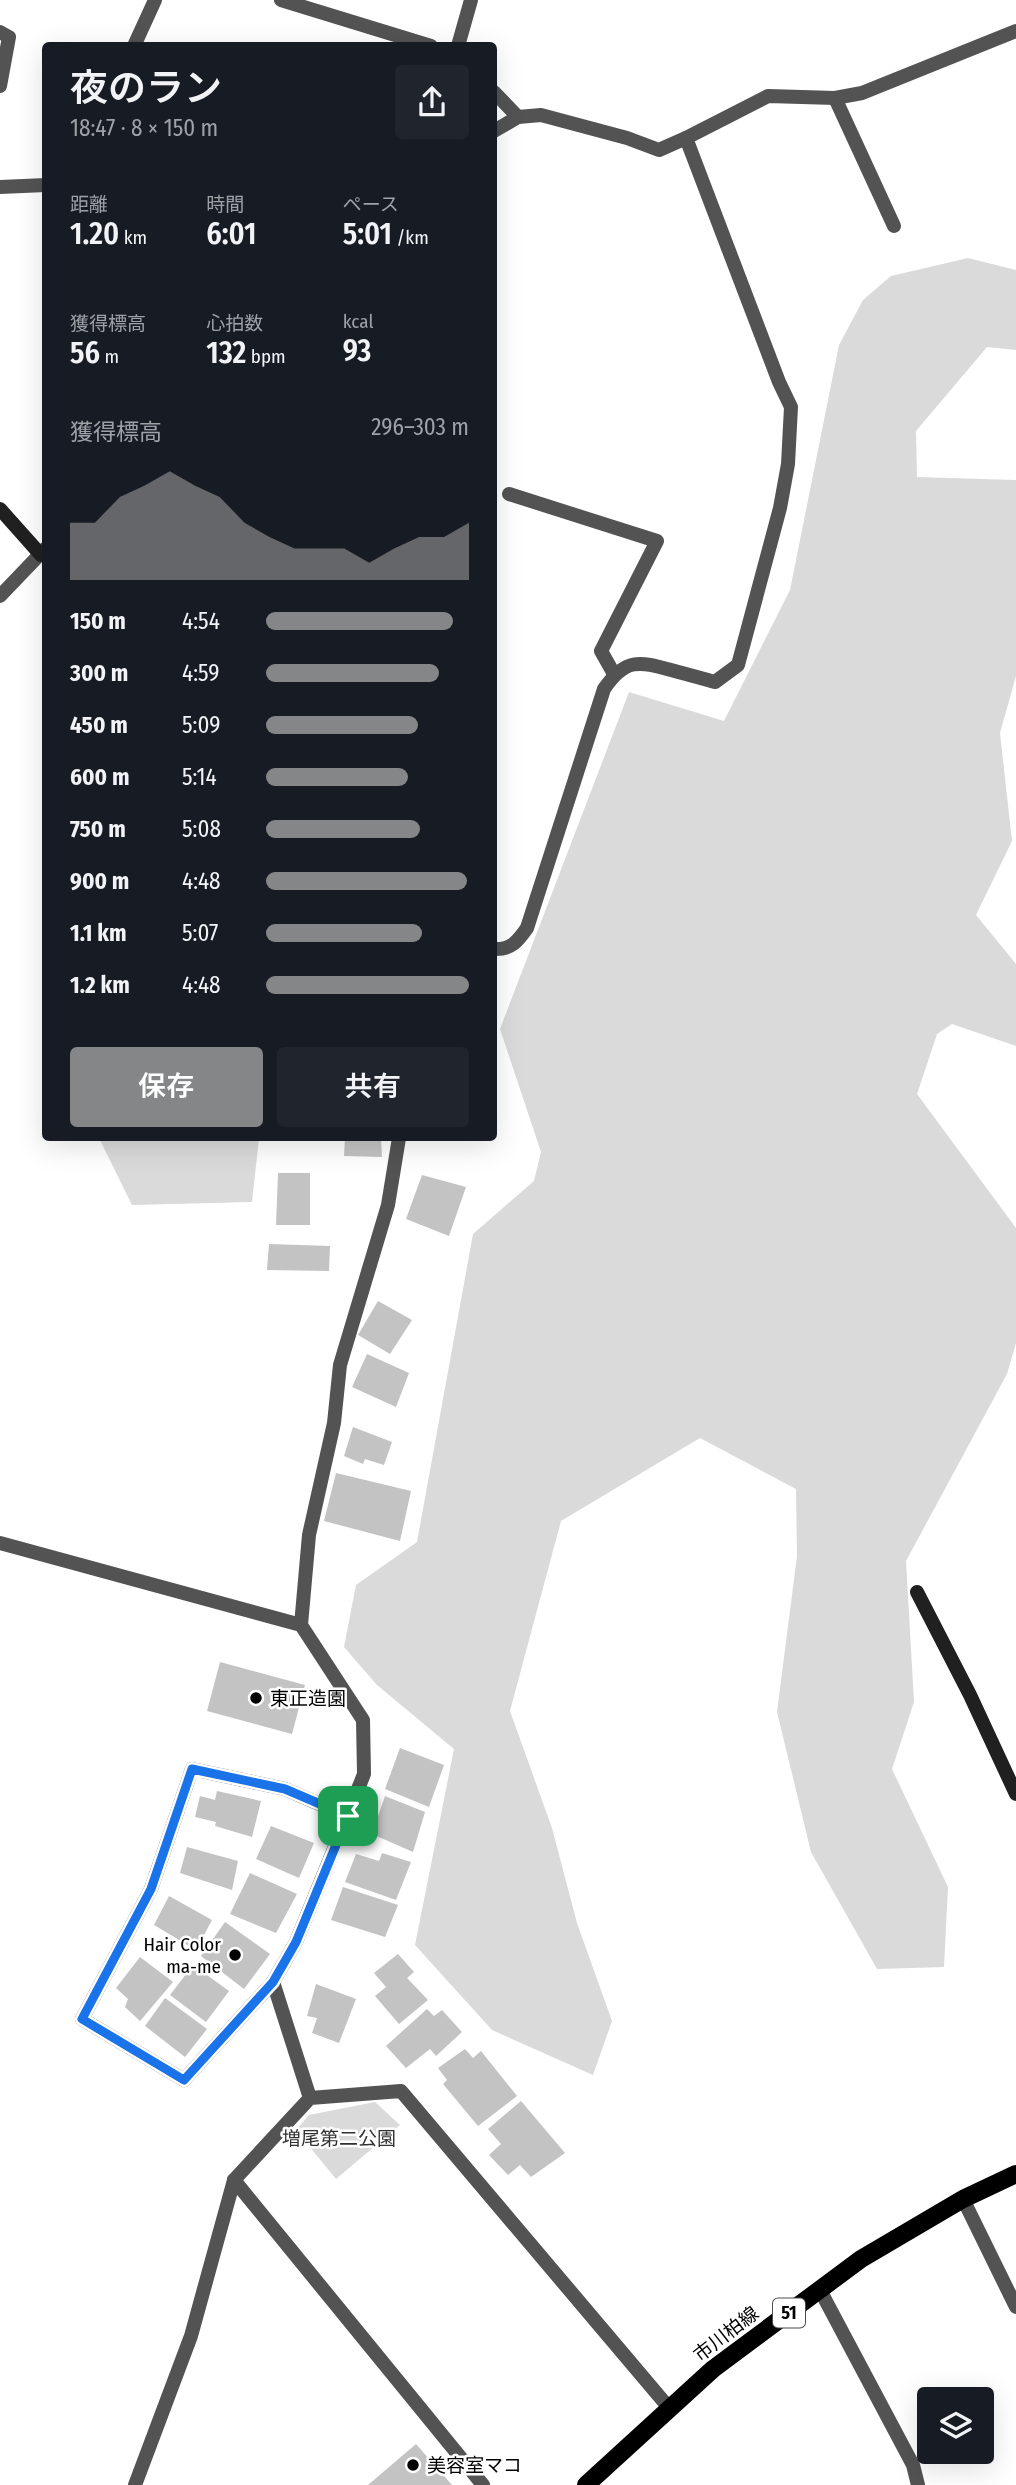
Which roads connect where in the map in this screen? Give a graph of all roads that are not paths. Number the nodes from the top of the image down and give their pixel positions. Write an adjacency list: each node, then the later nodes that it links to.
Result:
1 (155, 0): 6 (street)
2 (281, 0): 7 (street)
3 (471, 0): 8 (street)
4 (1016, 31): 11 (street)
5 (0, 32): 9 (street)
6 (136, 42)
7 (418, 42)
8 (459, 42)
9 (0, 86)
10 (497, 95): 12 (street)
11 (835, 97): 14 (street); 17 (street)
12 (518, 117): 13 (street); 14 (street)
13 (497, 129)
14 (686, 138): 23 (street)
15 (42, 185): 16 (street)
16 (0, 187)
17 (894, 226)
18 (509, 494): 23 (street)
19 (0, 509): 20 (street)
20 (42, 550)
21 (42, 552): 22 (street)
22 (0, 596)
23 (614, 674): 24 (street)
24 (497, 949)
25 (399, 1141): 28 (street)
26 (0, 1543): 28 (street)
27 (917, 1592): 29 (street)
28 (302, 1625): 30 (street)
29 (1016, 1794)
30 (348, 1816): 31 (street); 31 (street)
31 (273, 1982): 32 (street)
32 (310, 2098): 34 (street); 38 (street)
33 (1016, 2174): 35 (main road, 市川柏線 / 51)
34 (234, 2180): 39 (street); 40 (street)
35 (963, 2199): 36 (main road, 市川柏線 / 51); 37 (street)
36 (820, 2290): 38 (main road, 市川柏線 / 51); 42 (street)
37 (1016, 2307)
38 (670, 2409): 41 (main road, 市川柏線 / 51)
39 (135, 2485)
40 (484, 2485)
41 (586, 2485)
42 (918, 2485)

